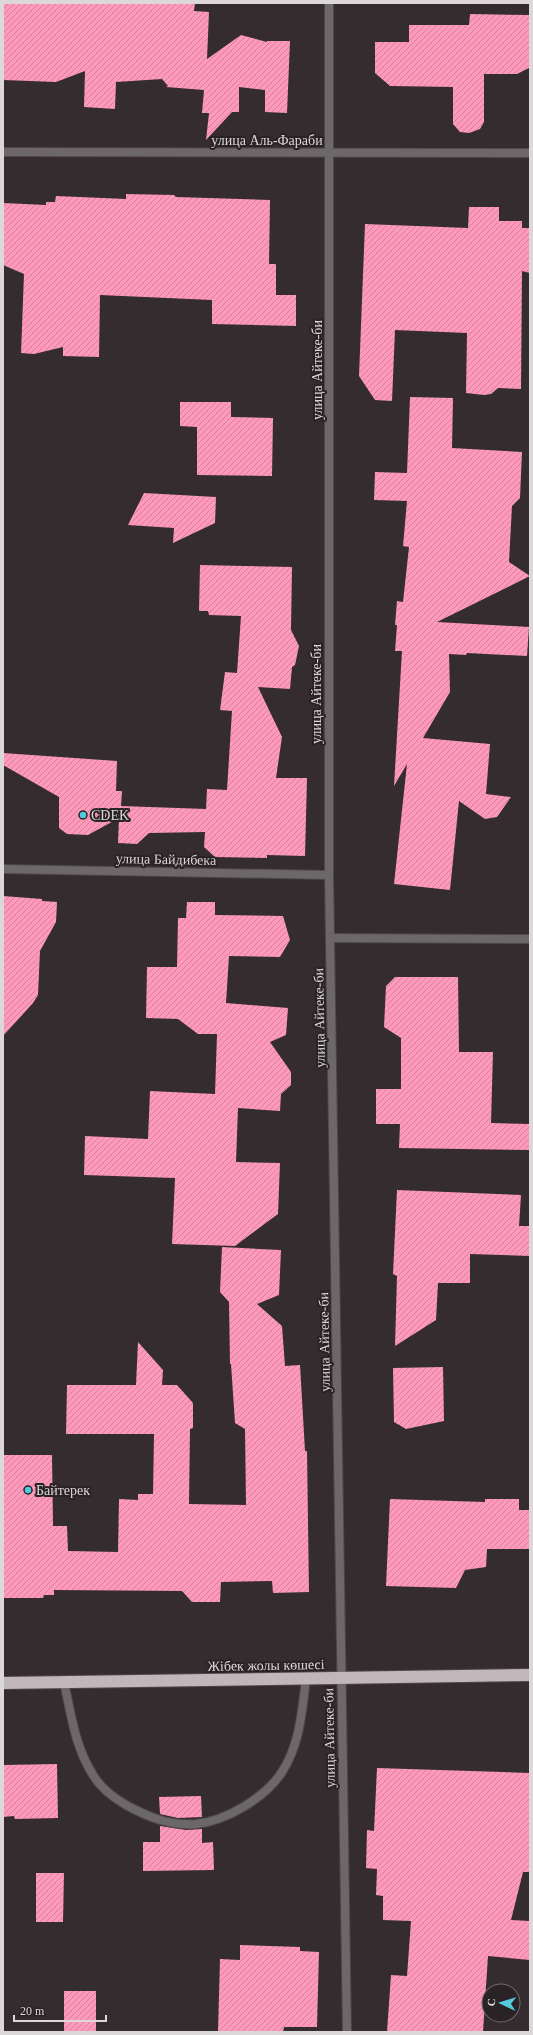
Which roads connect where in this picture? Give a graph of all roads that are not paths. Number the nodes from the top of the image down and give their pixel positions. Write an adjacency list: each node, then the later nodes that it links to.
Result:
1 (329, 3): 3 (street, улица Айтеке-би)
2 (3, 152): 3 (street, улица Аль-Фараби)
3 (330, 153): 4 (street, улица Аль-Фараби); 6 (street, улица Айтеке-би)
4 (530, 153)
5 (3, 869): 6 (street, улица Байдибека)
6 (329, 875): 7 (street, улица Айтеке-би)
7 (331, 938): 8 (street); 11 (street, улица Айтеке-би)
8 (530, 939)
9 (530, 1675): 11 (highway, Жібек жолы көшесі)
10 (306, 1679): 11 (highway, Жібек жолы көшесі); 12 (highway, Жібек жолы көшесі); 12 (street)
11 (342, 1679): 14 (street, улица Айтеке-би)
12 (64, 1682): 13 (highway, Жібек жолы көшесі)
13 (3, 1683)
14 (347, 2032)

